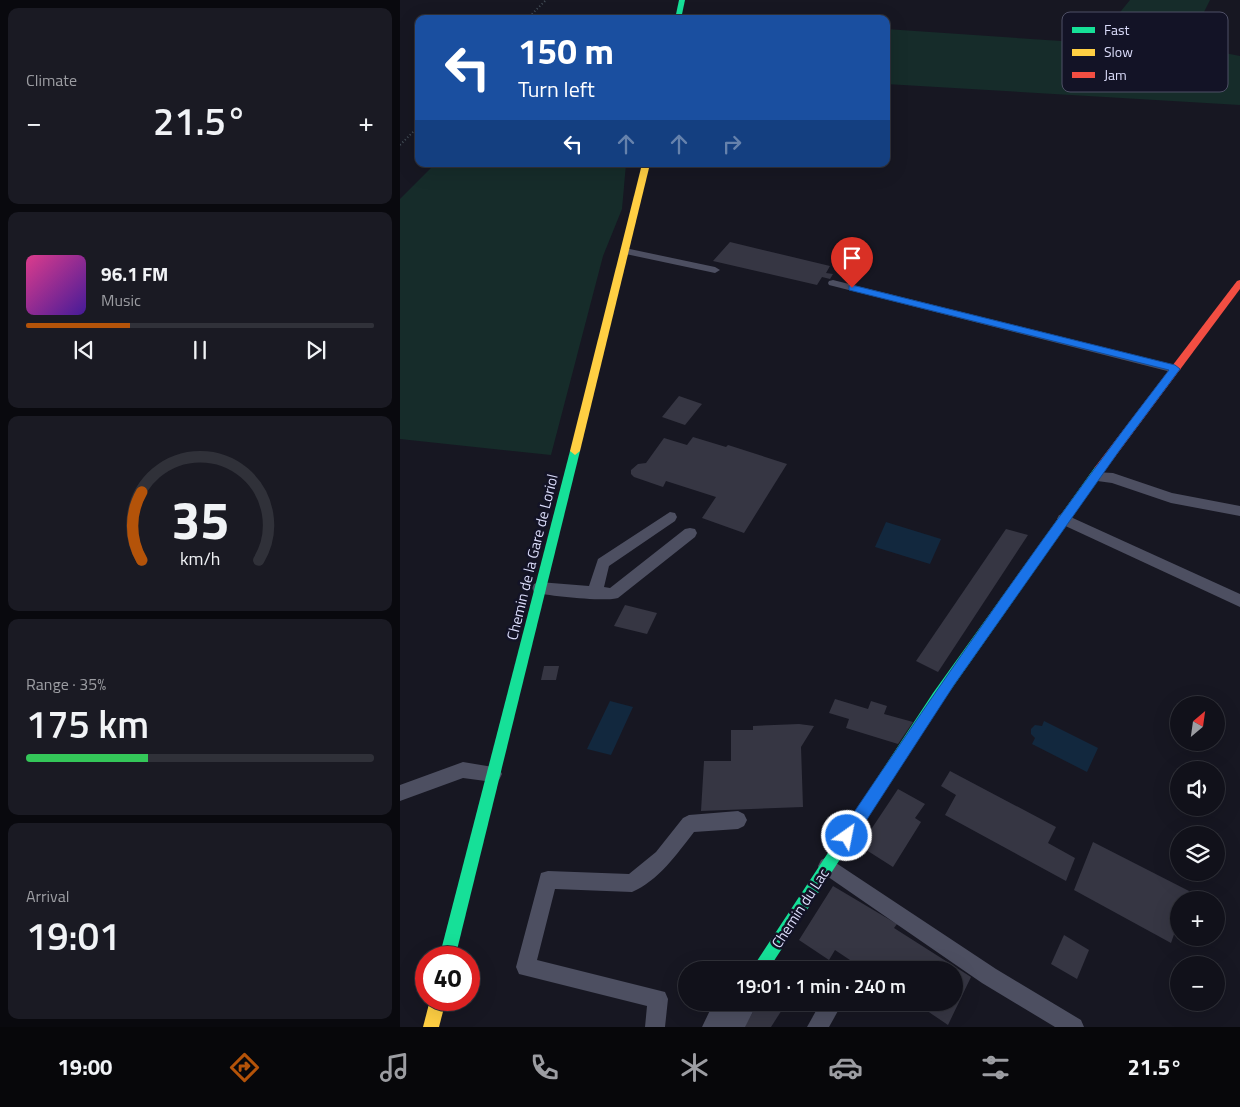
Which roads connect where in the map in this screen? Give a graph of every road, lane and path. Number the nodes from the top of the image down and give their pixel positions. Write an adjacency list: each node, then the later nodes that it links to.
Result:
1 (546, 0): 3 (path)
2 (682, 0): 4 (street)
3 (531, 15)
4 (679, 15)
5 (415, 130): 6 (path)
6 (400, 145)
7 (645, 167): 8 (street, Chemin de la Gare de Loriol)
8 (625, 251): 9 (lane); 18 (street, Chemin de la Gare de Loriol)
9 (715, 270)
10 (1240, 283): 12 (street, Chemin du Lac)
11 (833, 284): 12 (lane)
12 (1175, 369): 13 (street, Chemin du Lac)
13 (1094, 476): 14 (lane); 16 (street, Chemin du Lac)
14 (1240, 511)
15 (670, 517): 19 (lane)
16 (1064, 519): 20 (lane); 24 (street, Chemin du Lac)
17 (690, 533): 19 (lane)
18 (539, 588): 19 (lane); 21 (street, Chemin de la Gare de Loriol)
19 (595, 593)
20 (1240, 601)
21 (493, 774): 22 (lane); 25 (street, Chemin de la Gare de Loriol)
22 (400, 792)
23 (738, 820): 31 (lane)
24 (827, 866): 26 (street, Chemin du Lac); 34 (lane)
25 (450, 946)
26 (765, 961)
27 (435, 1011): 30 (street)
28 (732, 1011): 32 (street)
29 (827, 1011): 33 (lane)
30 (431, 1027)
31 (655, 1027)
32 (722, 1027)
33 (817, 1027)
34 (1074, 1027)

